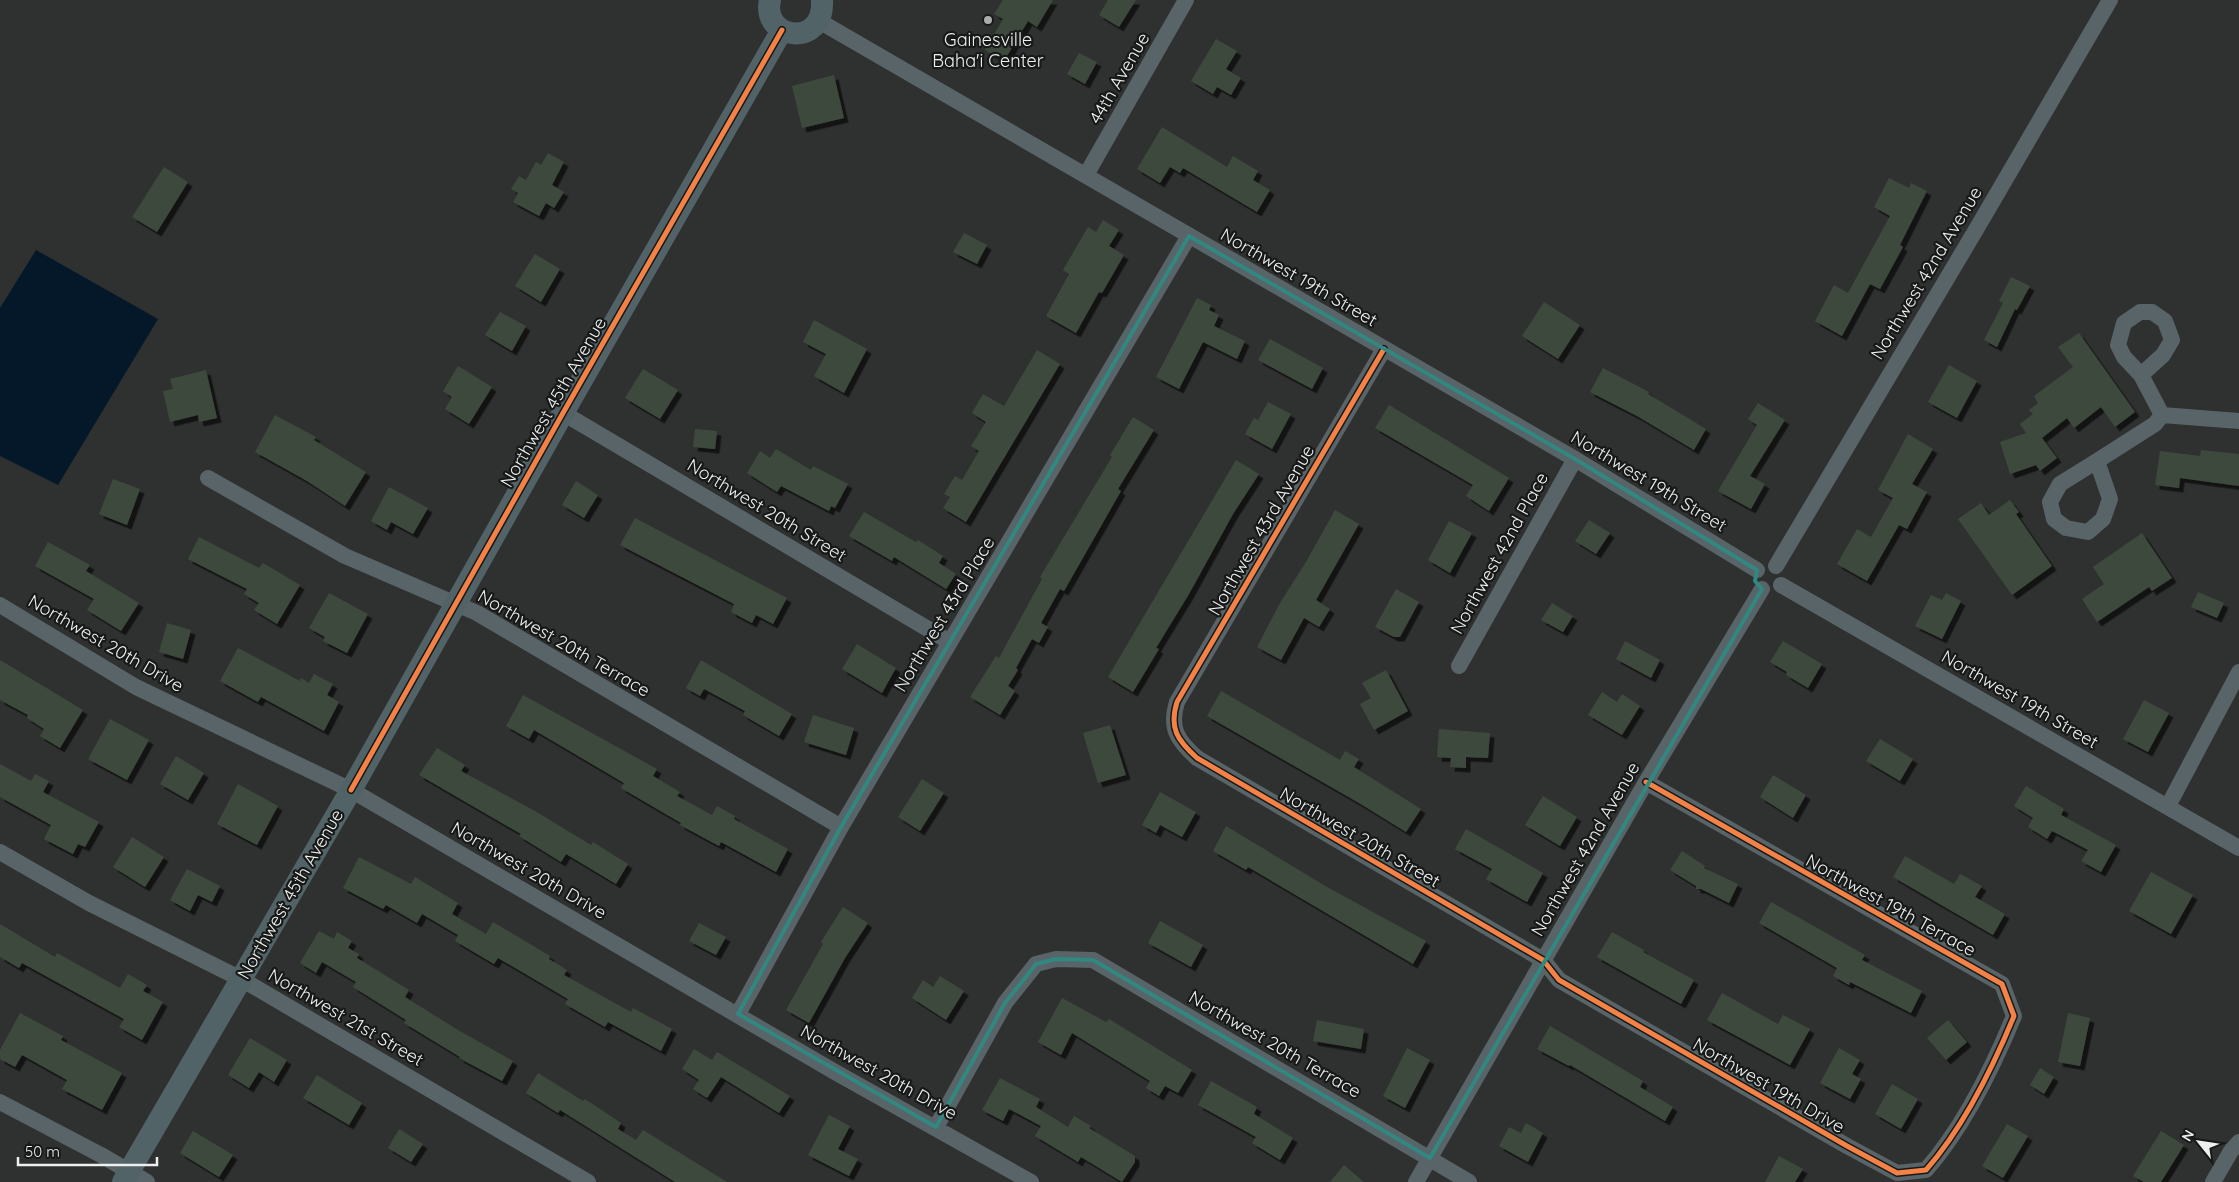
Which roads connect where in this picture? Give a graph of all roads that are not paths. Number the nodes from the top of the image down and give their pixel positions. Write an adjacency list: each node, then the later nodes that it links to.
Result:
1 (770, 0): 5 (street)
2 (1186, 0): 6 (street, 44th Avenue)
3 (2110, 0): 16 (street, Northwest 42nd Avenue)
4 (821, 10): 5 (street); 6 (street, Northwest 19th Street)
5 (782, 30): 10 (street, Northwest 45th Avenue)
6 (1086, 176): 7 (street, Northwest 19th Street)
7 (1189, 236): 8 (street, Northwest 19th Street); 22 (street, Northwest 43rd Place)
8 (1384, 349): 13 (street, Northwest 19th Street); 25 (street, Northwest 43rd Avenue)
9 (2140, 375): 11 (street)
10 (563, 413): 20 (street, Northwest 45th Avenue); 22 (street, Northwest 20th Street)
11 (2162, 415): 12 (street); 14 (street)
12 (2239, 421)
13 (1575, 459): 17 (street, Northwest 19th Street); 23 (street, Northwest 42nd Place)
14 (2097, 461)
15 (208, 478): 20 (street, Northwest 20th Terrace)
16 (1776, 566): 17 (street); 18 (street)
17 (1757, 570): 19 (street)
18 (1781, 584): 19 (street); 28 (street, Northwest 19th Street)
19 (1762, 589): 26 (street, Northwest 42nd Avenue)
20 (455, 604): 27 (street, Northwest 45th Avenue); 29 (street, Northwest 20th Terrace)
21 (0, 606): 27 (street, Northwest 20th Drive)
22 (950, 642): 29 (street, Northwest 43rd Place)
23 (1459, 666)
24 (2239, 672): 28 (street)
25 (1174, 728): 32 (street, Northwest 20th Street)
26 (1646, 782): 32 (street, Northwest 42nd Avenue); 36 (street, Northwest 19th Terrace)
27 (351, 790): 33 (street, Northwest 45th Avenue); 34 (street, Northwest 20th Drive)
28 (2168, 806): 30 (street, Northwest 19th Street)
29 (842, 827): 34 (street, Northwest 43rd Place)
30 (2239, 848)
31 (0, 852): 33 (street, Northwest 21st Street)
32 (1543, 960): 36 (street, Northwest 19th Drive); 39 (street, Northwest 42nd Avenue)
33 (241, 978): 40 (street, Northwest 45th Avenue); 41 (street, Northwest 21st Street)
34 (738, 1014): 37 (street, Northwest 20th Drive)
35 (0, 1102): 40 (street)
36 (1968, 1108)
37 (936, 1127): 39 (street, Northwest 20th Terrace); 42 (street, Northwest 20th Drive)
38 (2239, 1142): 45 (street)
39 (1430, 1158): 43 (street, Northwest 42nd Avenue); 44 (street, Northwest 20th Terrace)
40 (133, 1178)
41 (588, 1182)
42 (1031, 1182)
43 (1416, 1182)
44 (1469, 1182)
45 (2213, 1182)

